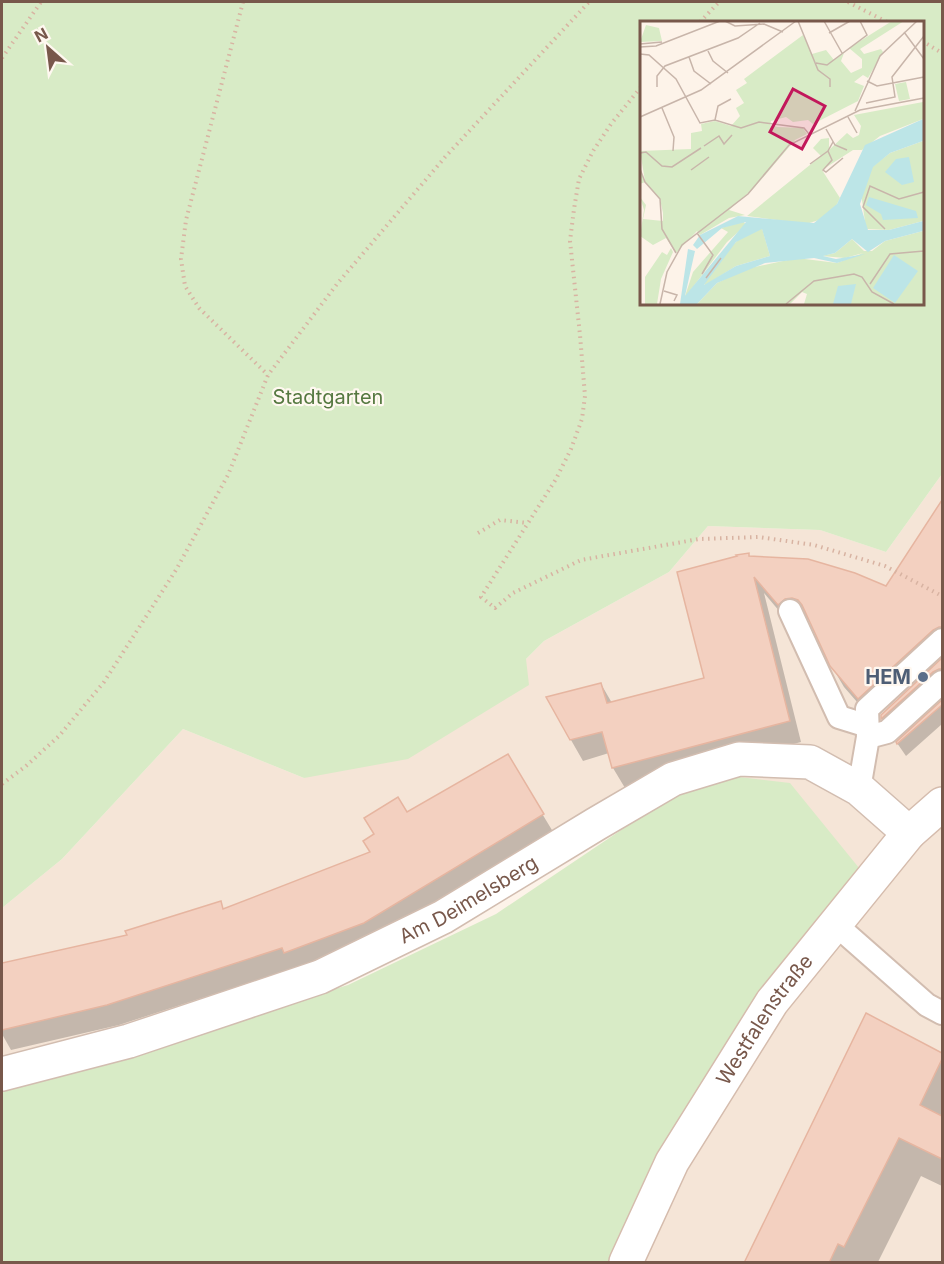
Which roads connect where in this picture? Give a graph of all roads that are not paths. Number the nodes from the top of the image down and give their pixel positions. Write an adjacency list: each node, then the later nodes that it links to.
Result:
1 (790, 611): 4 (lane)
2 (942, 640): 4 (lane)
3 (942, 682): 4 (lane)
4 (868, 732): 5 (lane)
5 (859, 789): 7 (street, Am Deimelsberg); 10 (street, Am Deimelsberg)
6 (942, 804): 7 (street, Westfalenstraße)
7 (909, 833): 8 (street, Westfalenstraße)
8 (835, 924): 9 (lane); 11 (street, Westfalenstraße)
9 (942, 1013)
10 (2, 1074)
11 (626, 1263)

